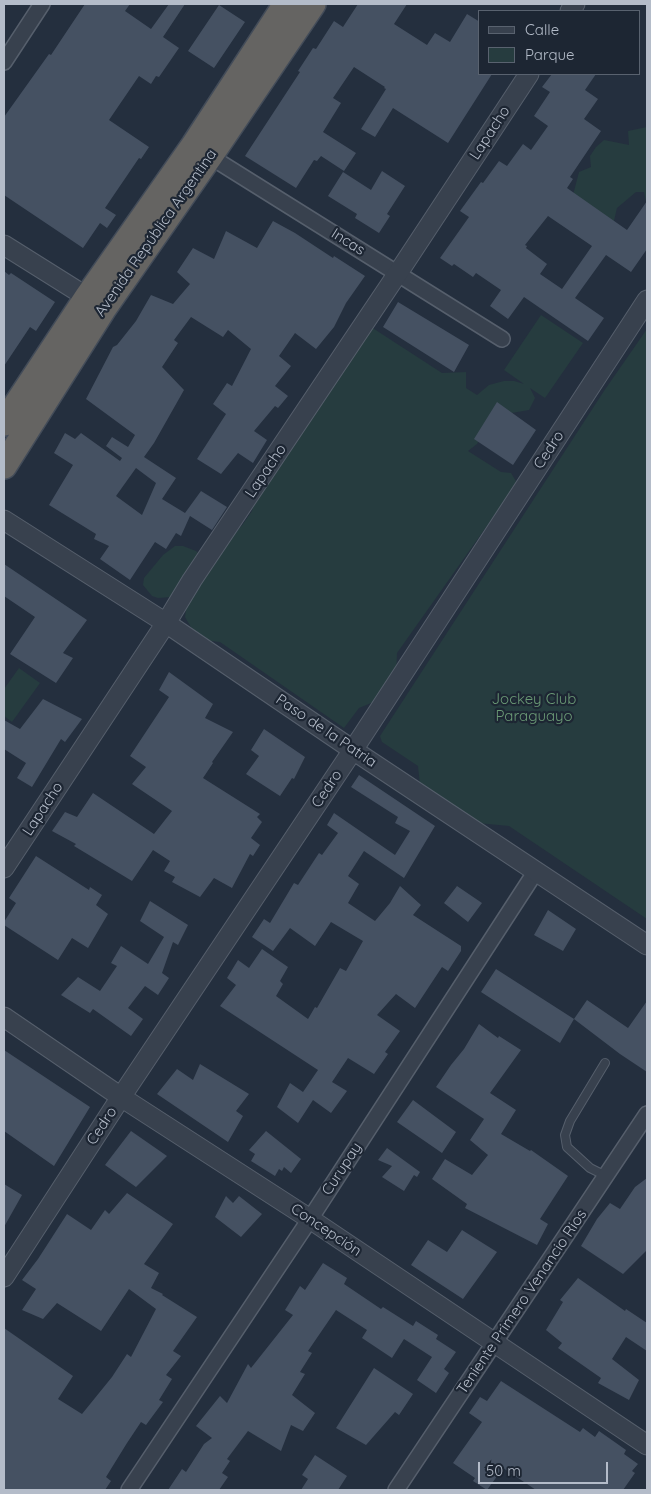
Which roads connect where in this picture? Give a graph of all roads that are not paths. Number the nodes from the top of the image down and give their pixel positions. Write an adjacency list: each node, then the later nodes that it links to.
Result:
1 (42, 4): 4 (street)
2 (286, 4): 6 (highway, Avenida República Argentina)
3 (313, 4): 6 (highway, Avenida República Argentina)
4 (4, 62)
5 (528, 75): 8 (street, Lapacho)
6 (202, 151): 8 (street, Incas); 10 (highway, Avenida República Argentina)
7 (4, 245): 10 (street)
8 (398, 273): 11 (street, Incas); 15 (street, Lapacho)
9 (647, 300): 16 (street, Cedro)
10 (96, 302): 12 (highway, Avenida República Argentina); 13 (highway, Avenida República Argentina)
11 (502, 339)
12 (4, 424)
13 (4, 466)
14 (4, 520): 15 (street, Paso de la Patria)
15 (166, 623): 16 (street, Paso de la Patria); 17 (street, Lapacho)
16 (353, 750): 18 (street, Paso de la Patria); 22 (street, Cedro)
17 (4, 868)
18 (536, 871): 19 (street, Paso de la Patria); 25 (street, Curupay)
19 (647, 945)
20 (4, 1017): 22 (street, Concepción)
21 (605, 1063): 24 (lane)
22 (120, 1097): 25 (street, Concepción); 26 (street, Cedro)
23 (647, 1114): 24 (street, Teniente Primero Venancio Rios)
24 (606, 1176): 27 (street, Teniente Primero Venancio Rios)
25 (310, 1218): 27 (street, Concepción); 29 (street, Curupay)
26 (4, 1277)
27 (494, 1343): 28 (street, Concepción); 30 (street, Teniente Primero Venancio Rios)
28 (647, 1445)
29 (129, 1490)
30 (396, 1490)

